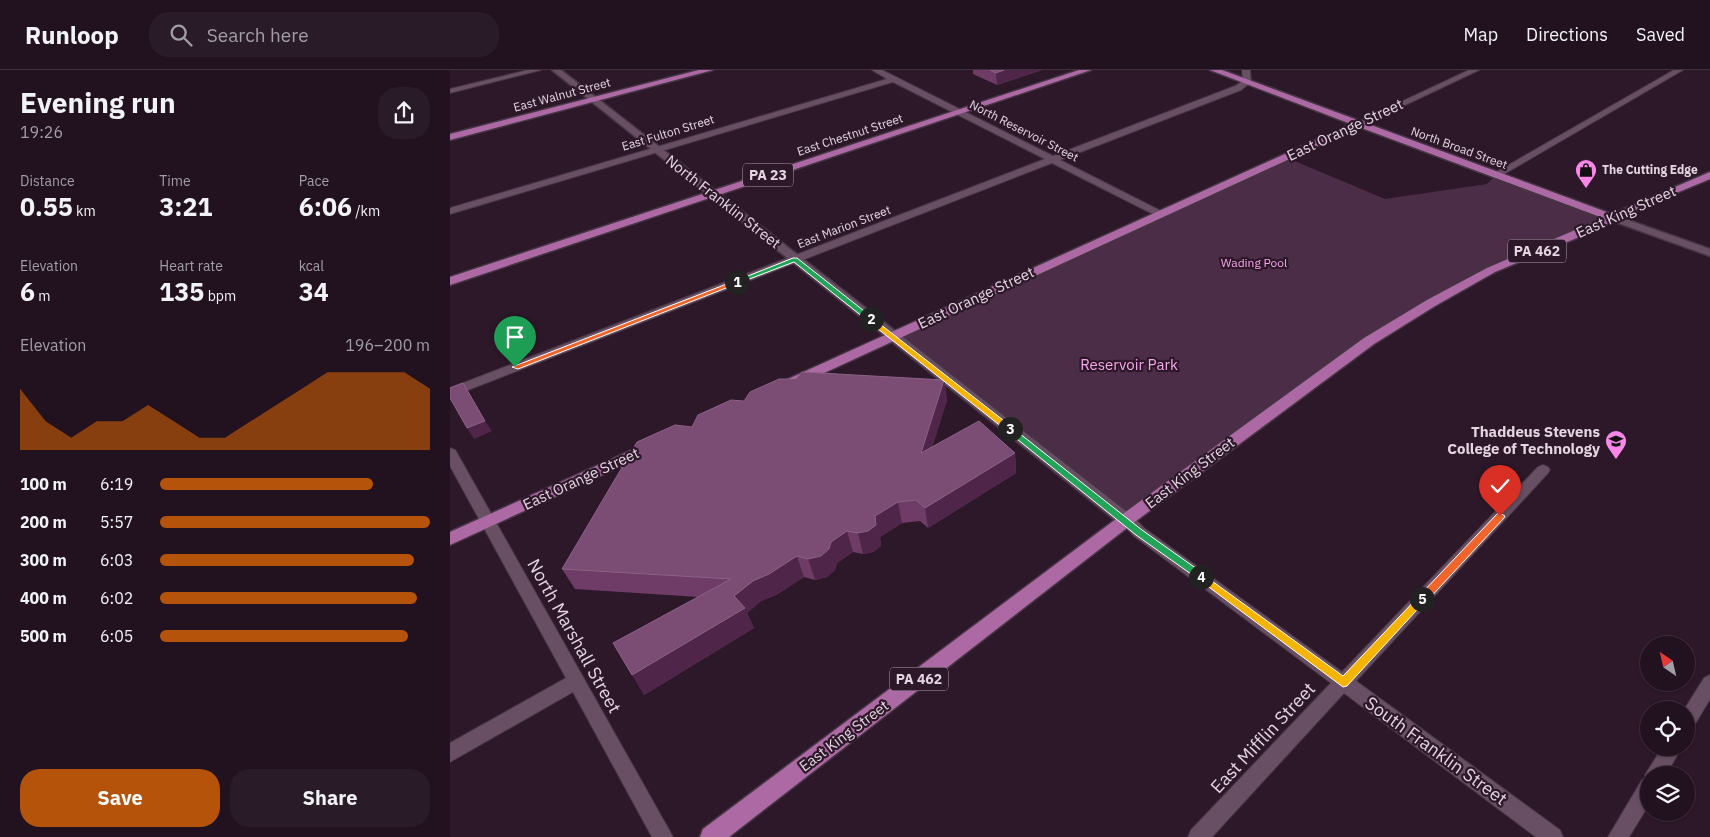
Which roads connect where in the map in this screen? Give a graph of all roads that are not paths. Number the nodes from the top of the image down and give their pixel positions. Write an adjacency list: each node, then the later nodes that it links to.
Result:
1 (537, 70): 12 (street)
2 (556, 70): 13 (main road, North Franklin Street)
3 (709, 70): 13 (main road, East Walnut Street)
4 (876, 70): 10 (street, North Reservoir Street)
5 (1087, 70): 14 (main road, East Chestnut Street / PA 23)
6 (1214, 70): 11 (main road, North Broad Street)
7 (1246, 70): 11 (street)
8 (1475, 70): 15 (street, East Orange Street)
9 (1679, 70): 19 (street)
10 (894, 79): 14 (street, North Reservoir Street); 17 (street, East Fulton Street)
11 (1247, 82): 15 (main road, North Broad Street); 18 (street, East Marion Street)
12 (450, 91)
13 (594, 100): 16 (main road, East Walnut Street); 17 (main road, North Franklin Street)
14 (959, 112): 18 (street, North Reservoir Street); 21 (main road, East Chestnut Street / PA 23)
15 (1358, 124): 19 (main road, North Broad Street); 23 (main road, East Orange Street)
16 (450, 137)
17 (657, 150): 21 (main road, North Franklin Street); 22 (street, East Fulton Street)
18 (1052, 160): 23 (street, North Reservoir Street); 26 (street, East Marion Street)
19 (1496, 175): 24 (main road, North Broad Street)
20 (1710, 175): 24 (main road, East King Street / PA 462)
21 (712, 194): 26 (main road, North Franklin Street); 27 (main road, East Chestnut Street / PA 23)
22 (450, 211)
23 (1160, 214): 28 (main road, East Orange Street)
24 (1611, 217): 25 (main road); 34 (main road, East King Street / PA 462)
25 (1710, 253)
26 (795, 259): 28 (main road, North Franklin Street); 30 (street, East Marion Street)
27 (450, 281)
28 (892, 337): 29 (main road, East Orange Street); 34 (main road, North Franklin Street)
29 (780, 388)
30 (450, 393)
31 (655, 445): 35 (main road, East Orange Street)
32 (450, 454): 35 (street, North Marshall Street)
33 (1543, 470): 38 (street, East Mifflin Street)
34 (1126, 520): 38 (street, South Franklin Street); 44 (main road, East King Street / PA 462)
35 (488, 522): 36 (main road, East Orange Street); 37 (street, North Marshall Street)
36 (450, 539)
37 (576, 681): 41 (street); 43 (street, North Marshall Street)
38 (1343, 682): 45 (street, East Mifflin Street); 46 (street, South Franklin Street)
39 (1710, 683): 40 (street)
40 (1695, 708)
41 (450, 753)
42 (1640, 801): 47 (street)
43 (663, 837)
44 (711, 837)
45 (1198, 837)
46 (1553, 837)
47 (1618, 837)

